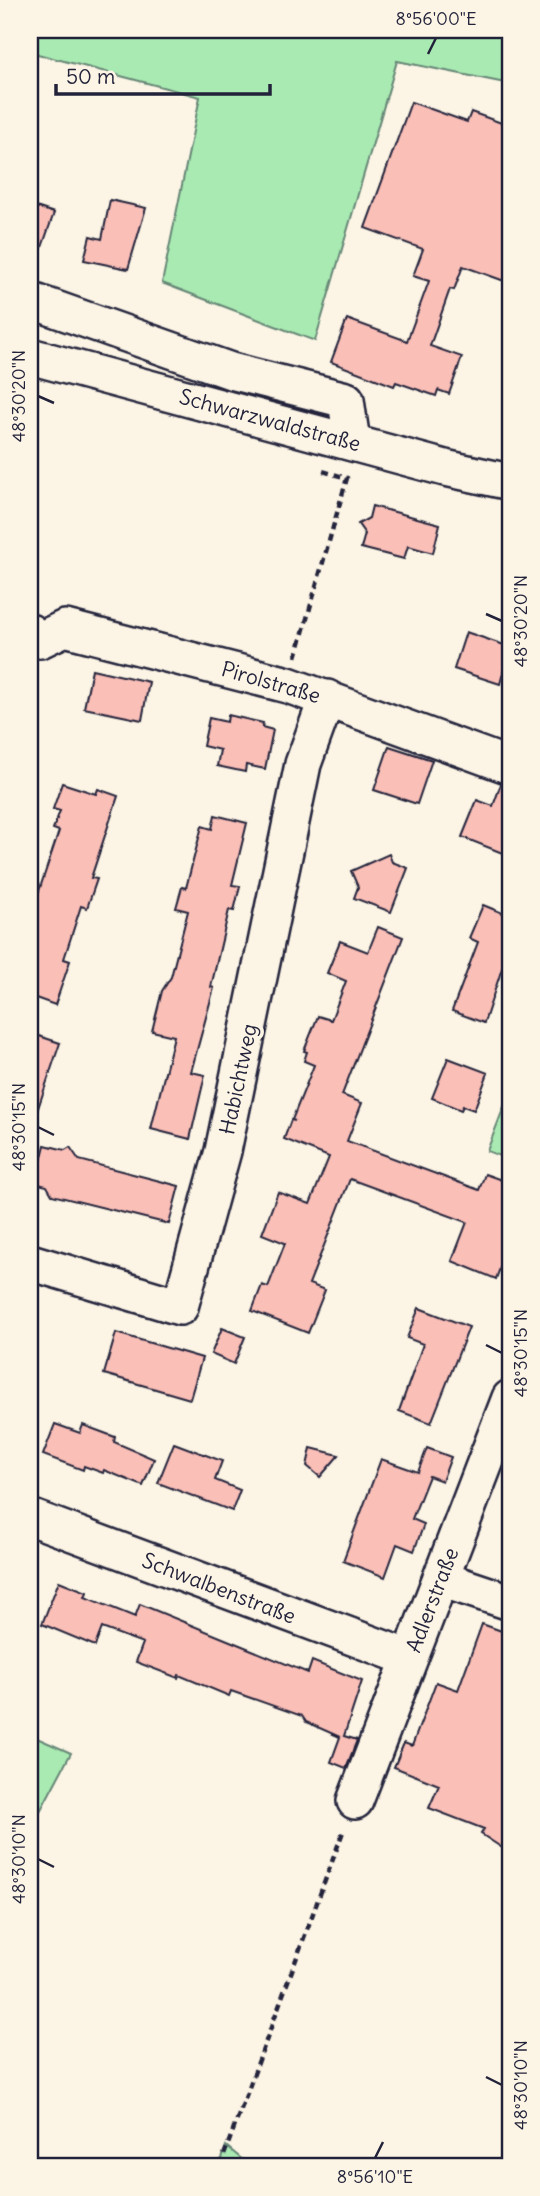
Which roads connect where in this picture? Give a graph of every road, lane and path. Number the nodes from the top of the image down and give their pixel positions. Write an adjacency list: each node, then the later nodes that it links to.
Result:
1 (30, 300): 3 (street)
2 (30, 356): 3 (street, Schwarzwaldstraße)
3 (352, 442): 5 (street, Schwarzwaldstraße)
4 (309, 467): 7 (path)
5 (510, 482)
6 (33, 643): 7 (street, Pirolstraße)
7 (288, 685): 8 (street, Pirolstraße)
8 (327, 698): 9 (street, Pirolstraße); 10 (street, Habichtweg)
9 (510, 765)
10 (30, 1262)
11 (510, 1398): 13 (street, Adlerstraße)
12 (30, 1517): 15 (street, Schwalbenstraße)
13 (441, 1578): 14 (street); 15 (street, Adlerstraße)
14 (510, 1601)
15 (409, 1658): 16 (street, Adlerstraße)
16 (355, 1801): 17 (path)
17 (220, 2166)

